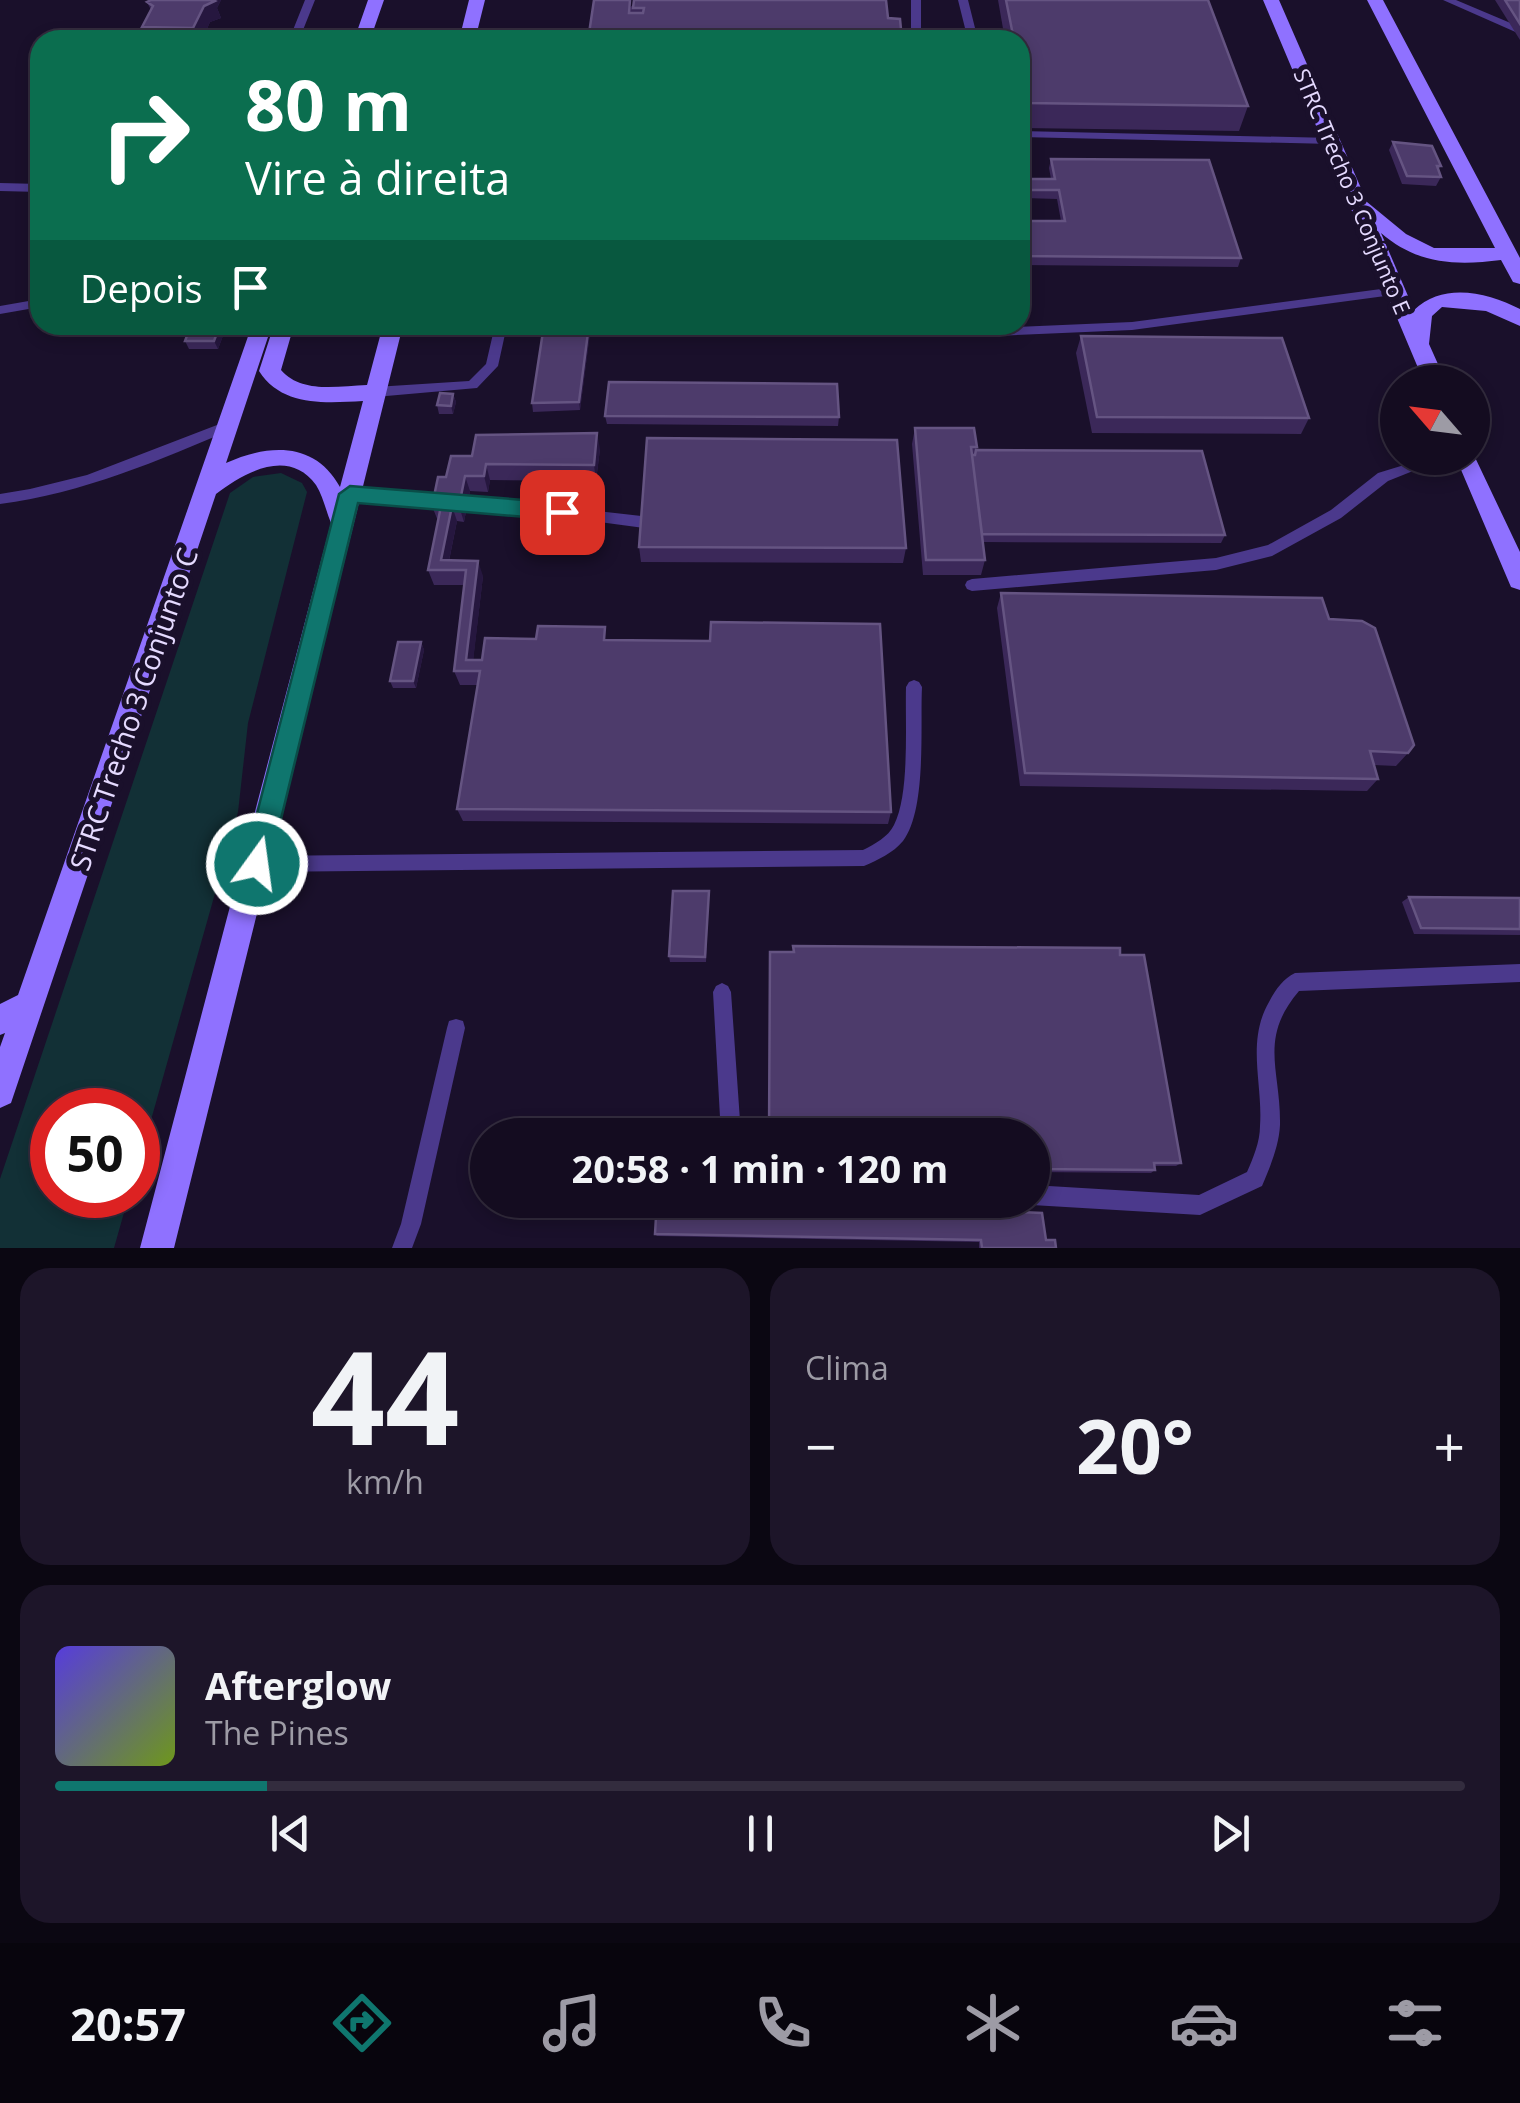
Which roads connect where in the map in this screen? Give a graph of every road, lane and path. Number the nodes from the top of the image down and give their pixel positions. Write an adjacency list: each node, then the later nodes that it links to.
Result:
1 (310, 0): 9 (lane)
2 (376, 0): 10 (main road)
3 (478, 0): 11 (main road)
4 (916, 0): 12 (lane)
5 (964, 0): 13 (lane)
6 (1271, 0): 16 (main road, STRC Trecho 3 Conjunto E)
7 (1375, 0): 20 (main road)
8 (1448, 0): 14 (lane)
9 (298, 30)
10 (366, 30)
11 (470, 30)
12 (916, 30)
13 (971, 30)
14 (1520, 31)
15 (1030, 134): 16 (lane)
16 (1332, 141): 19 (main road, STRC Trecho 3 Conjunto E)
17 (0, 187): 18 (lane)
18 (30, 188)
19 (1357, 197): 20 (main road); 22 (main road, STRC Trecho 3 Conjunto E)
20 (1514, 253): 21 (main road)
21 (1520, 277)
22 (1396, 291): 26 (lane); 31 (main road, STRC Trecho 3 Conjunto E)
23 (30, 306): 24 (lane)
24 (0, 310)
25 (1520, 320): 31 (main road)
26 (1030, 330)
27 (259, 335): 34 (main road, STRC Trecho 3 Conjunto C)
28 (281, 335): 33 (main road)
29 (390, 335): 33 (main road)
30 (499, 335): 33 (lane)
31 (1418, 343): 32 (main road, STRC Trecho 3 Conjunto E)
32 (1428, 365)
33 (376, 392): 39 (main road)
34 (230, 425): 37 (main road, STRC Trecho 3 Conjunto C); 38 (lane)
35 (1389, 475): 42 (lane)
36 (1475, 475): 41 (main road)
37 (208, 487): 39 (main road); 47 (main road, STRC Trecho 3 Conjunto C)
38 (0, 499)
39 (346, 508): 40 (lane); 44 (main road)
40 (674, 526)
41 (1520, 580)
42 (972, 585)
43 (914, 687): 44 (lane)
44 (257, 864): 53 (main road)
45 (1520, 973): 52 (lane)
46 (722, 992): 51 (lane)
47 (32, 1004): 48 (main road); 50 (main road, STRC Trecho 3 Conjunto C)
48 (0, 1020)
49 (456, 1028): 54 (lane)
50 (0, 1092)
51 (731, 1118)
52 (1050, 1196)
53 (157, 1248)
54 (402, 1248)

